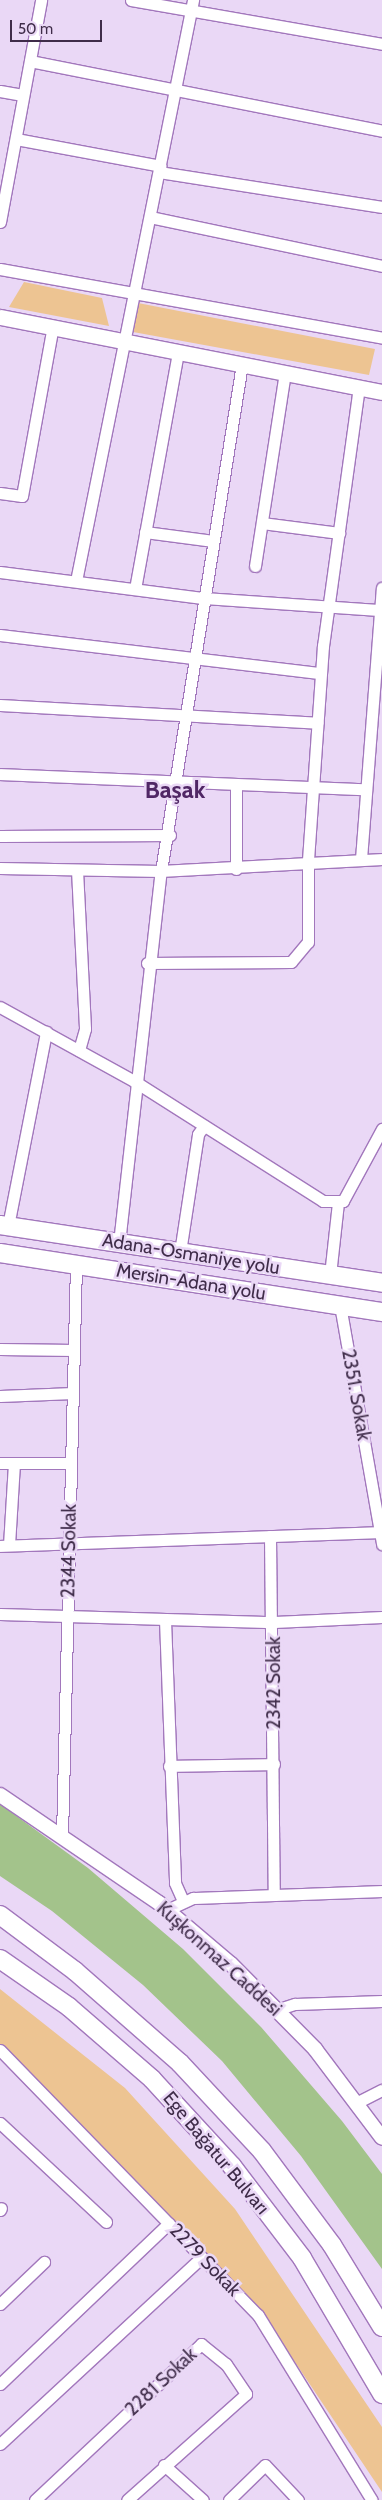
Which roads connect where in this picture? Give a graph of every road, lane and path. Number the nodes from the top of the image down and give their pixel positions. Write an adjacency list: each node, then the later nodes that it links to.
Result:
1 (41, 0): 5 (street)
2 (131, 0): 3 (street)
3 (192, 5): 4 (street); 6 (street)
4 (382, 44)
5 (30, 62): 6 (street); 8 (street)
6 (177, 87): 9 (street); 11 (street)
7 (0, 91): 8 (street)
8 (23, 95): 10 (street)
9 (382, 131)
10 (16, 138): 11 (street); 13 (street)
11 (160, 169): 12 (street); 14 (street)
12 (382, 207)
13 (1, 216)
14 (150, 217): 15 (street); 17 (street)
15 (382, 266)
16 (0, 269): 17 (street)
17 (134, 292): 20 (street); 21 (street)
18 (0, 317): 19 (main road)
19 (52, 326): 21 (main road); 27 (street)
20 (382, 338)
21 (123, 341): 22 (main road); 34 (street)
22 (178, 352): 23 (main road); 29 (street)
23 (242, 364): 24 (main road); 31 (street)
24 (285, 373): 25 (main road); 28 (street)
25 (359, 388): 26 (main road); 30 (street)
26 (382, 392)
27 (0, 492)
28 (262, 524): 30 (street); 32 (street)
29 (145, 532): 31 (street); 36 (street)
30 (339, 533): 38 (street)
31 (213, 541): 37 (street)
32 (255, 566)
33 (0, 572): 34 (street)
34 (76, 581): 36 (street)
35 (382, 588): 39 (street)
36 (135, 589): 37 (street)
37 (204, 598): 38 (street); 41 (street)
38 (328, 607): 39 (street); 42 (street)
39 (379, 610): 49 (street)
40 (0, 635): 41 (street)
41 (194, 659): 42 (street); 44 (street)
42 (321, 673): 45 (street)
43 (0, 705): 44 (street)
44 (186, 716): 45 (street); 47 (street)
45 (317, 723): 50 (street)
46 (0, 774): 47 (street)
47 (176, 783): 48 (street); 51 (street)
48 (236, 786): 50 (street); 57 (street)
49 (364, 789): 50 (street); 55 (street)
50 (312, 790): 54 (street)
51 (170, 835): 52 (street); 59 (street)
52 (0, 836)
53 (382, 859): 55 (street)
54 (308, 860): 55 (street); 57 (street); 60 (street)
55 (361, 860)
56 (0, 868): 58 (street)
57 (236, 869): 59 (street)
58 (76, 870): 59 (street); 63 (street)
59 (161, 871): 60 (street)
60 (147, 963): 64 (street)
61 (0, 1007): 62 (street)
62 (46, 1032): 63 (street); 68 (street)
63 (79, 1050): 64 (street)
64 (134, 1081): 65 (street); 69 (street)
65 (204, 1126): 67 (street); 70 (street)
66 (382, 1129): 67 (street)
67 (338, 1203): 73 (street)
68 (4, 1225): 69 (main road, Adana-Osmaniye yolu)
69 (119, 1243): 70 (main road, Adana-Osmaniye yolu)
70 (180, 1252): 73 (main road, Adana-Osmaniye yolu)
71 (0, 1253): 72 (main road, Mersin-Adana yolu)
72 (76, 1265): 75 (main road, Mersin-Adana yolu); 78 (street, 2344 Sokak)
73 (330, 1275): 74 (main road, Adana-Osmaniye yolu)
74 (382, 1283)
75 (340, 1305): 76 (main road, Mersin-Adana yolu); 84 (street, 2351. Sokak)
76 (382, 1312)
77 (0, 1349): 78 (street)
78 (74, 1350): 79 (street, 2344 Sokak)
79 (73, 1393): 80 (street); 83 (street, 2344 Sokak)
80 (0, 1396)
81 (0, 1463): 82 (street)
82 (14, 1463): 83 (street); 88 (street)
83 (71, 1463): 86 (street, 2344 Sokak)
84 (380, 1532): 85 (street); 87 (street, 2351. Sokak)
85 (270, 1536): 86 (street); 93 (street)
86 (69, 1544): 88 (street); 90 (street, 2344 Sokak)
87 (382, 1544)
88 (4, 1546)
89 (0, 1614): 90 (street, 2342 Sokak)
90 (67, 1615): 92 (street, 2342 Sokak); 97 (street, 2344 Sokak)
91 (382, 1617): 93 (street)
92 (165, 1620): 93 (street, 2342 Sokak); 95 (street)
93 (274, 1622): 94 (street, 2342 Sokak)
94 (274, 1764): 95 (street); 99 (street, 2342 Sokak)
95 (169, 1766): 100 (street)
96 (0, 1795): 97 (street, Kuşkonmaz Caddesi)
97 (62, 1836): 101 (street, Kuşkonmaz Caddesi)
98 (382, 1891): 99 (street)
99 (274, 1895): 100 (street)
100 (182, 1899): 101 (street)
101 (168, 1910): 105 (street, Kuşkonmaz Caddesi)
102 (0, 1915): 116 (main road, Ege Bağatur Bulvarı)
103 (0, 1958): 118 (main road, Ege Bağatur Bulvarı)
104 (382, 2001): 105 (street)
105 (276, 2010): 108 (street, Kuşkonmaz Caddesi)
106 (0, 2050): 112 (street, 2279 Sokak)
107 (382, 2090): 108 (street)
108 (356, 2103): 110 (street, Kuşkonmaz Caddesi)
109 (0, 2123): 111 (street)
110 (382, 2138)
111 (106, 2222)
112 (169, 2223): 113 (street, 2279 Sokak); 117 (street)
113 (202, 2257): 119 (street); 126 (street, 2279 Sokak)
114 (44, 2262): 115 (street)
115 (0, 2304)
116 (382, 2327)
117 (0, 2384)
118 (382, 2394)
119 (0, 2444)
120 (164, 2465): 121 (street, 2281 Sokak); 122 (street, 2281 Sokak); 123 (street)
121 (35, 2500)
122 (127, 2500)
123 (203, 2500)
124 (229, 2500): 125 (street)
125 (298, 2500)
126 (372, 2500)

